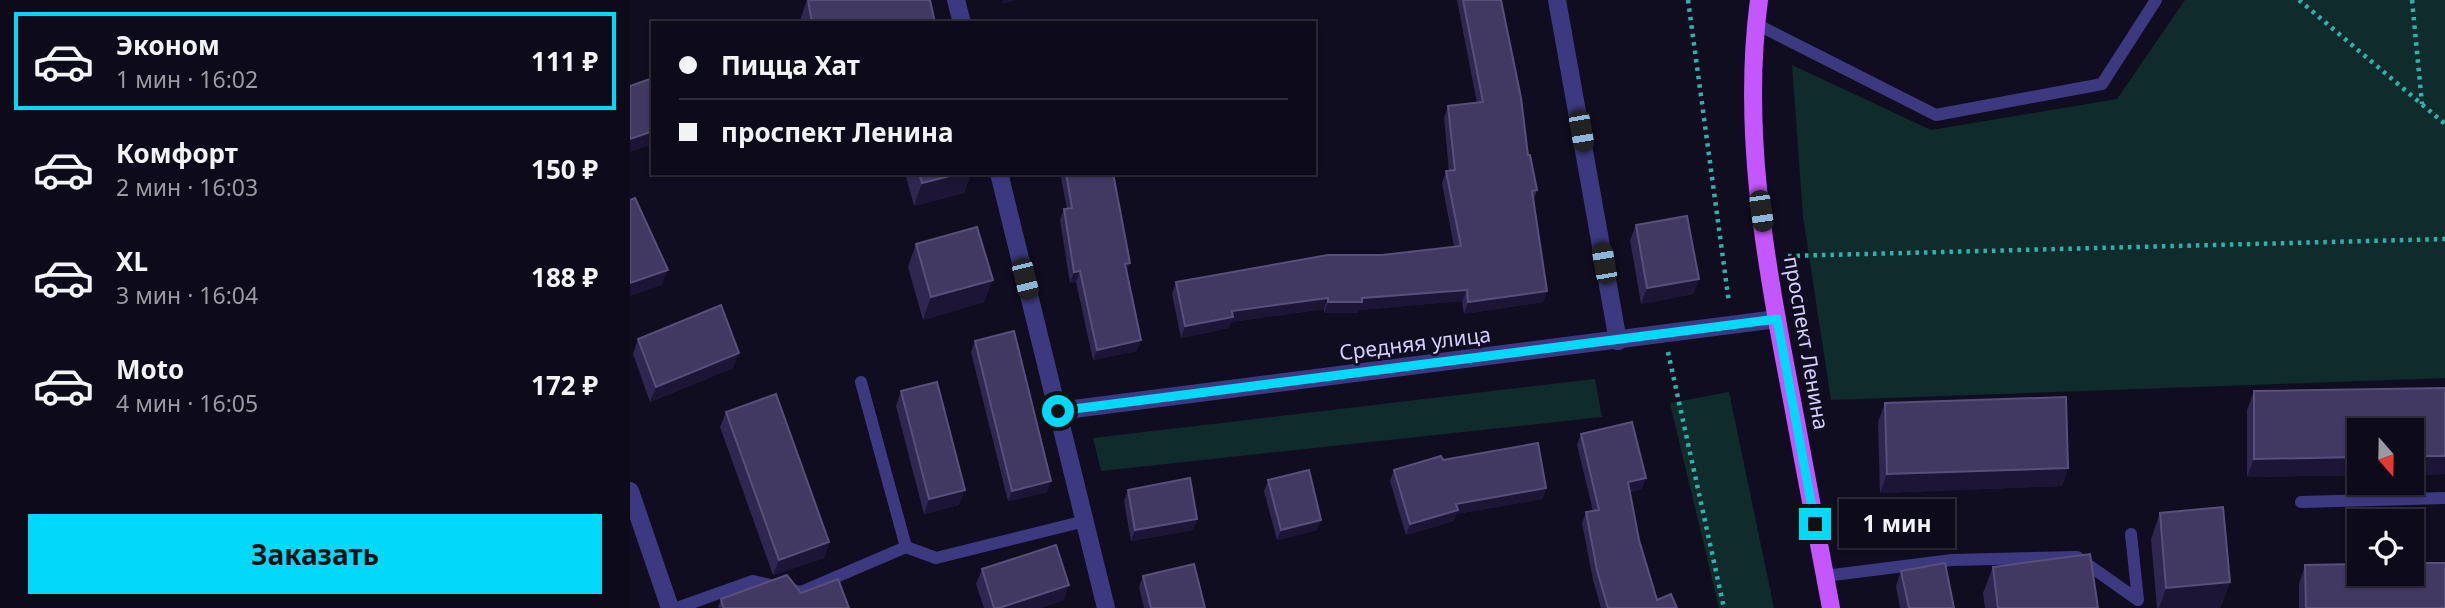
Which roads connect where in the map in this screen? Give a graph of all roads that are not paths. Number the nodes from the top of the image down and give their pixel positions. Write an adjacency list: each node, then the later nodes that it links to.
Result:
1 (956, 0): 5 (street)
2 (1557, 0): 9 (street)
3 (1759, 0): 6 (main road, проспект Ленина)
4 (2156, 0): 6 (lane)
5 (961, 21)
6 (1756, 24): 8 (main road, проспект Ленина)
7 (999, 175): 11 (street)
8 (1777, 319): 9 (street, Средняя улица); 18 (main road, проспект Ленина)
9 (1618, 341): 11 (street, Средняя улица)
10 (861, 382): 17 (lane)
11 (1058, 411): 15 (street)
12 (630, 492): 19 (street)
13 (2445, 498): 14 (lane)
14 (2301, 502)
15 (1085, 521): 17 (lane); 21 (street)
16 (2131, 534): 18 (lane)
17 (906, 547): 20 (lane)
18 (1825, 576): 22 (main road, проспект Ленина)
19 (670, 608)
20 (677, 608)
21 (1106, 608)
22 (1831, 608)

